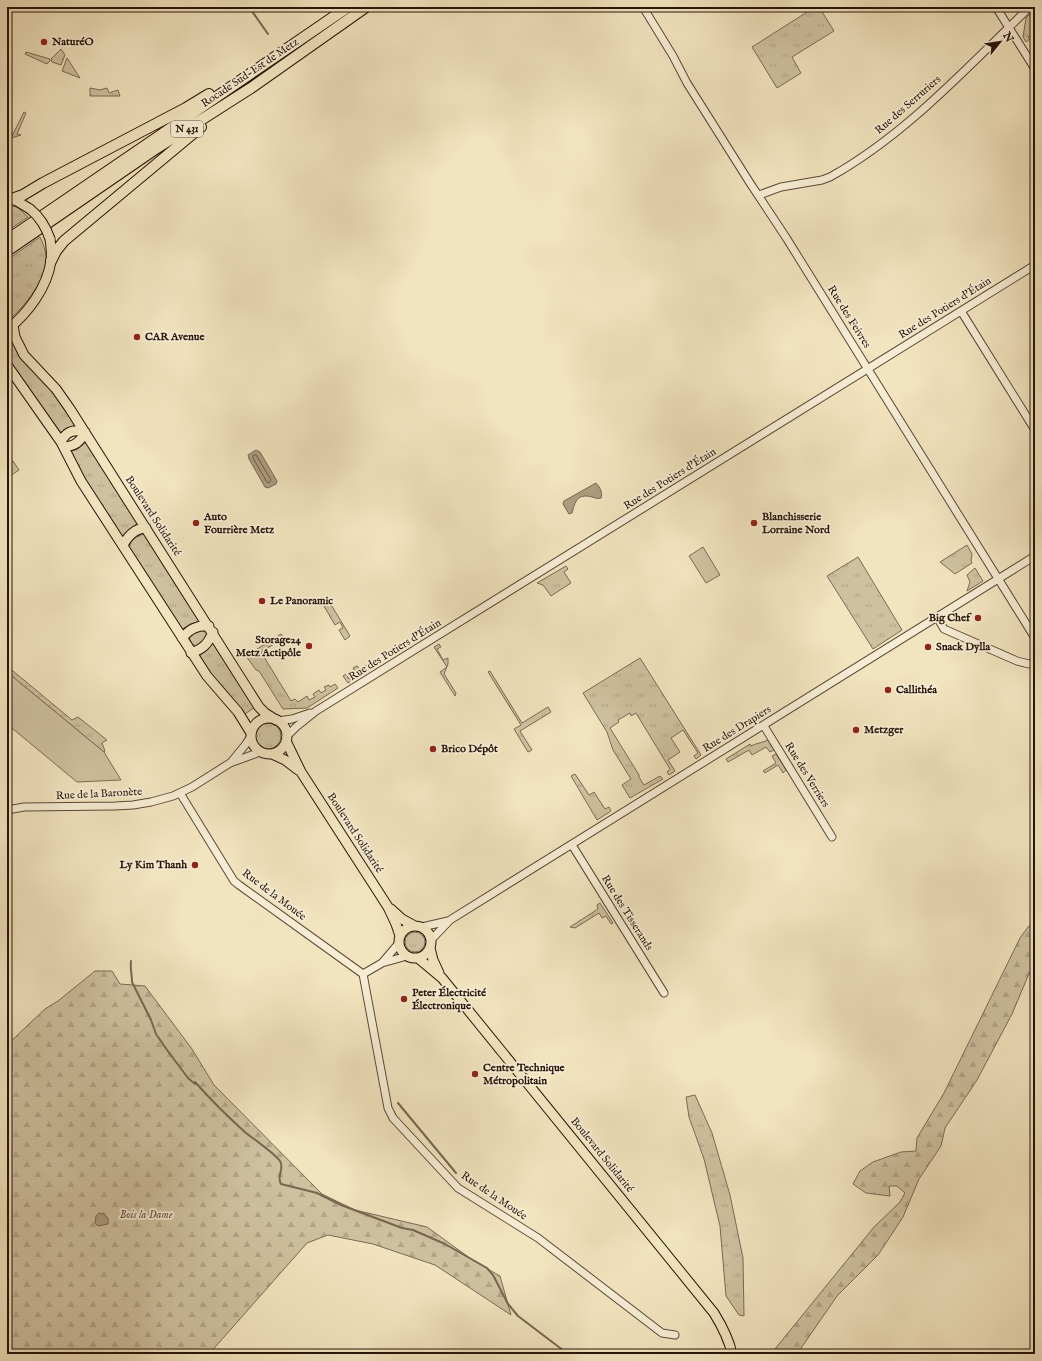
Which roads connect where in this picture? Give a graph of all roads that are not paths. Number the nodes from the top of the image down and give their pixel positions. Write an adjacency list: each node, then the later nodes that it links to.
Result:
1 (348, 7): 7 (highway, Rocade Sud-Est de Metz / N 431)
2 (366, 7): 9 (highway, Rocade Sud-Est de Metz / N 431)
3 (643, 7): 10 (street, Rue des Feivres)
4 (996, 7): 6 (street)
5 (1030, 7): 6 (street, Rue des Serruriers)
6 (1009, 27): 8 (street); 10 (street, Rue des Serruriers)
7 (274, 58): 11 (highway); 12 (highway, Rocade Sud-Est de Metz / N 431)
8 (1035, 69)
9 (252, 88): 13 (highway, Rocade Sud-Est de Metz / N 431); 14 (highway)
10 (759, 195): 19 (street, Rue des Feivres)
11 (10, 198): 14 (main road, bridge)
12 (7, 240)
13 (7, 251)
14 (51, 261): 17 (main road)
15 (1035, 265): 16 (street, Rue des Potiers d'Étain)
16 (961, 311): 19 (street, Rue des Potiers d'Étain); 20 (street)
17 (10, 327): 21 (main road, Boulevard Solidarité)
18 (7, 365): 22 (main road)
19 (868, 369): 26 (street, Rue des Feivres); 33 (street, Rue des Potiers d'Étain)
20 (1035, 430)
21 (85, 432): 22 (main road); 22 (main road); 23 (main road, Boulevard Solidarité)
22 (62, 444): 24 (main road)
23 (146, 528): 24 (main road); 28 (main road, Boulevard Solidarité)
24 (123, 545): 29 (main road)
25 (1035, 556): 26 (street, Rue des Drapiers)
26 (998, 579): 27 (street, Rue des Drapiers); 30 (street, Rue des Feivres)
27 (937, 618): 32 (street); 35 (street, Rue des Drapiers)
28 (211, 629): 29 (main road); 31 (main road); 34 (main road, Boulevard Solidarité)
29 (182, 638): 31 (main road)
30 (1035, 638)
31 (191, 653): 36 (main road)
32 (1035, 662)
33 (316, 711): 34 (street, Rue des Potiers d'Étain); 37 (street, Rue des Potiers d'Étain)
34 (277, 721): 36 (main road); 37 (main road)
35 (764, 726): 44 (street, Rue des Verriers); 45 (street, Rue des Drapiers)
36 (251, 734): 38 (main road); 40 (street, Rue de la Baronète)
37 (286, 739): 39 (main road); 41 (main road, Boulevard Solidarité)
38 (260, 752): 39 (main road); 40 (street, Rue de la Baronète)
39 (272, 754): 41 (main road, Boulevard Solidarité)
40 (230, 763): 42 (street, Rue de la Baronète)
41 (301, 772): 46 (main road, Boulevard Solidarité)
42 (180, 793): 43 (street, Rue de la Baronète); 54 (street, Rue de la Mouée)
43 (7, 810)
44 (832, 837)
45 (572, 845): 47 (street, Rue des Drapiers); 56 (street, Rue des Tisserands)
46 (388, 907): 48 (main road, Boulevard Solidarité); 49 (main road, Boulevard Solidarité)
47 (450, 920): 48 (street, Rue des Drapiers); 50 (street, Rue des Drapiers)
48 (417, 926): 49 (main road); 50 (main road)
49 (399, 940): 51 (main road); 53 (street)
50 (431, 944): 52 (main road); 55 (main road, Boulevard Solidarité)
51 (406, 956): 52 (main road); 53 (street)
52 (418, 958): 55 (main road, Boulevard Solidarité)
53 (382, 963): 54 (street)
54 (363, 974): 57 (street, Rue de la Mouée)
55 (442, 978): 58 (main road, Boulevard Solidarité)
56 (664, 993)
57 (675, 1335)
58 (732, 1354)

